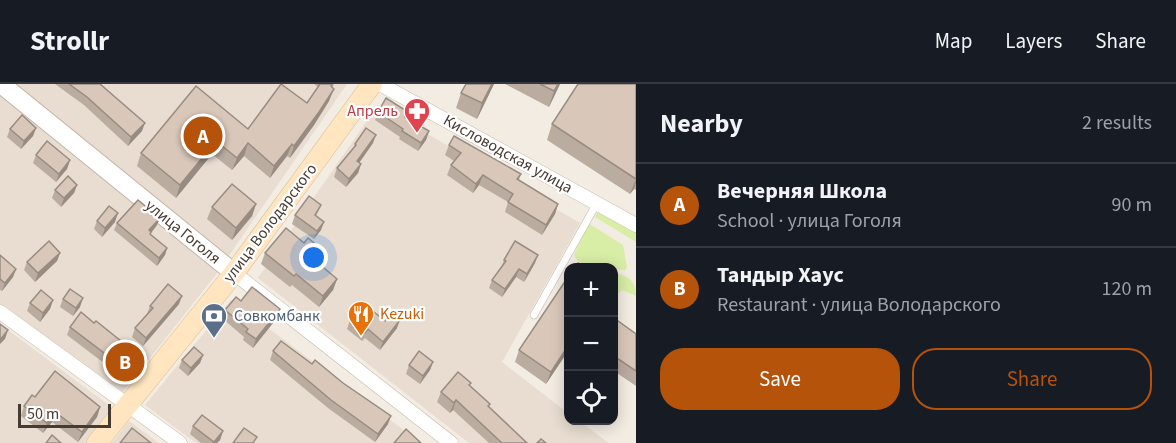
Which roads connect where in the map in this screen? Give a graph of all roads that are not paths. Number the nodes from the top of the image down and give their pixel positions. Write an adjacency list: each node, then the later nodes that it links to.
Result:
1 (1, 84): 6 (street, улица Гоголя)
2 (372, 84): 6 (main road, улица Володарского)
3 (380, 84): 4 (street, Кисловодская улица)
4 (597, 202): 5 (street, Кисловодская улица); 8 (lane)
5 (636, 225)
6 (234, 273): 9 (main road, улица Володарского); 12 (street, улица Гоголя)
7 (0, 312): 9 (street)
8 (534, 315)
9 (128, 405): 10 (main road, улица Володарского); 11 (street)
10 (97, 443)
11 (180, 443)
12 (452, 443)

